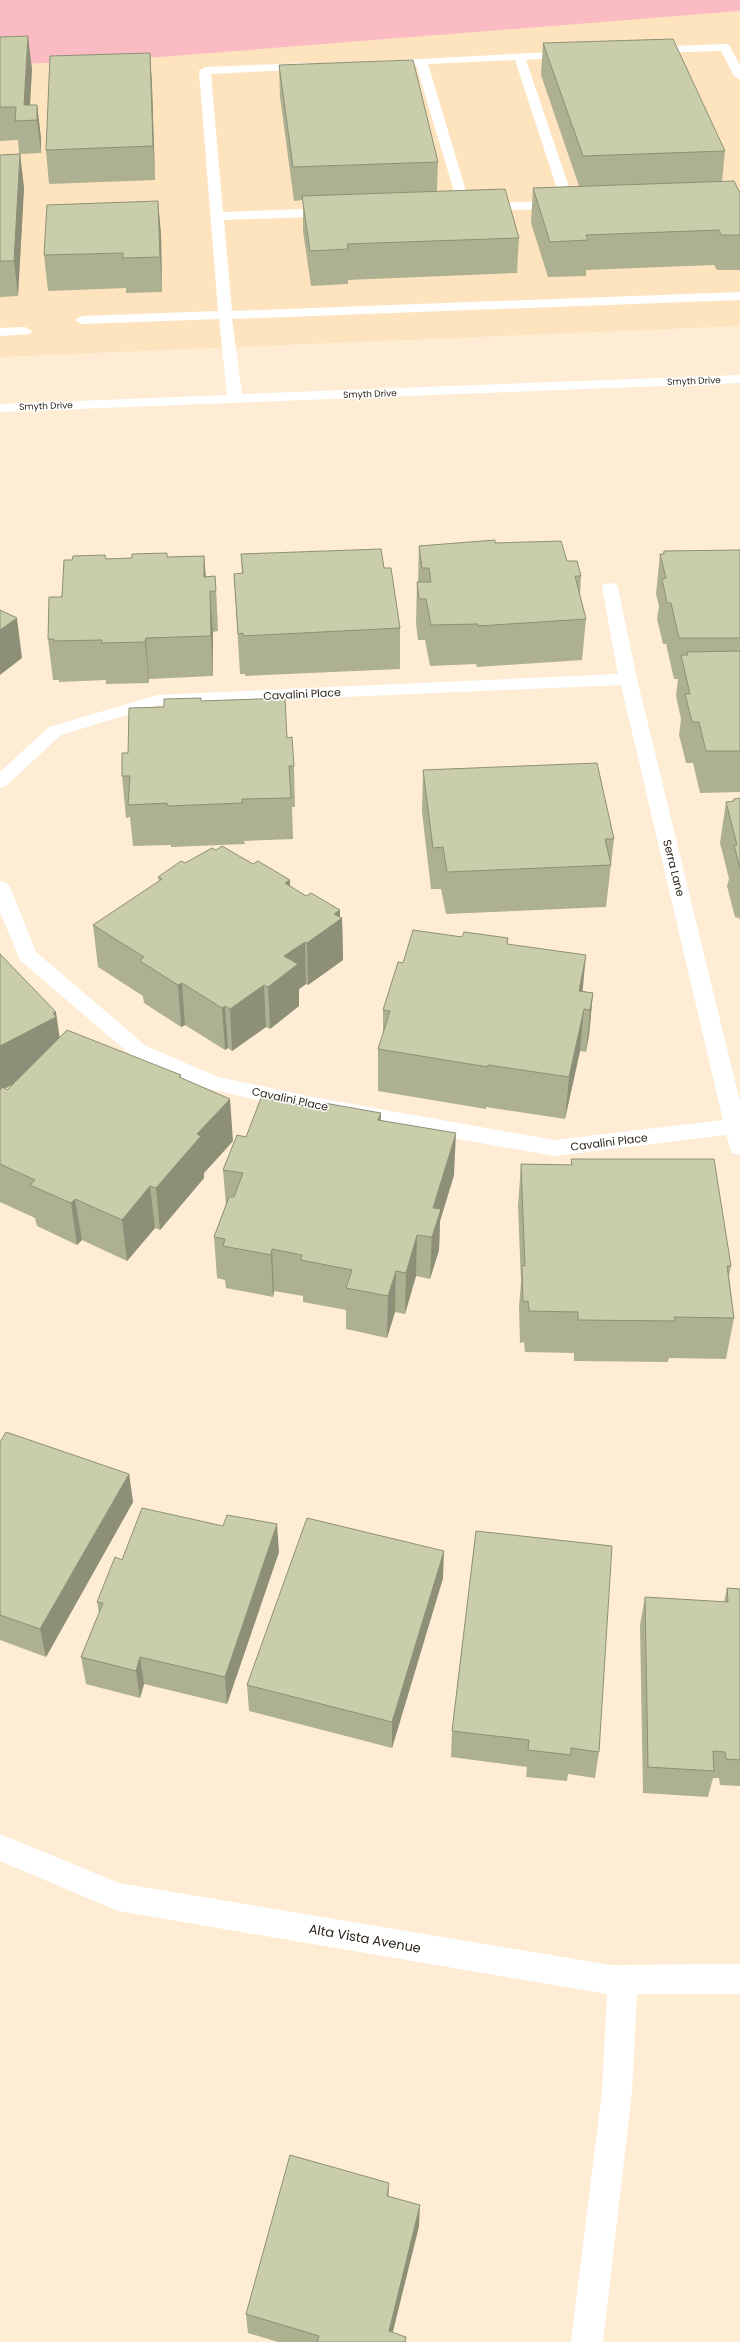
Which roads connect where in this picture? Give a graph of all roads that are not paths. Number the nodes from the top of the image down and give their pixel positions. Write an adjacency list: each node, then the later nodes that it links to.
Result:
1 (638, 51): 7 (street)
2 (582, 53): 3 (street)
3 (519, 56): 4 (street); 9 (street)
4 (420, 61): 5 (street); 11 (street)
5 (373, 64)
6 (317, 66): 13 (street)
7 (740, 76)
8 (584, 204): 9 (street)
9 (568, 205): 11 (street)
10 (449, 208): 11 (street)
11 (465, 208)
12 (345, 212): 13 (street)
13 (217, 216): 15 (street)
14 (740, 296): 15 (street)
15 (225, 315): 16 (street); 20 (street)
16 (82, 320)
17 (25, 331): 18 (street)
18 (0, 332)
19 (740, 379): 20 (street, Smyth Drive)
20 (235, 399): 21 (street, Smyth Drive)
21 (0, 408)
22 (610, 588): 23 (street, Serra Lane)
23 (628, 679): 24 (street, Cavalini Place); 26 (street, Serra Lane)
24 (0, 782)
25 (0, 887): 26 (street, Cavalini Place)
26 (736, 1126): 27 (street, Serra Lane)
27 (740, 1147)
28 (0, 1847): 30 (street, Alta Vista Avenue)
29 (740, 1979): 30 (street, Alta Vista Avenue)
30 (623, 1980): 31 (street)
31 (587, 2342)

